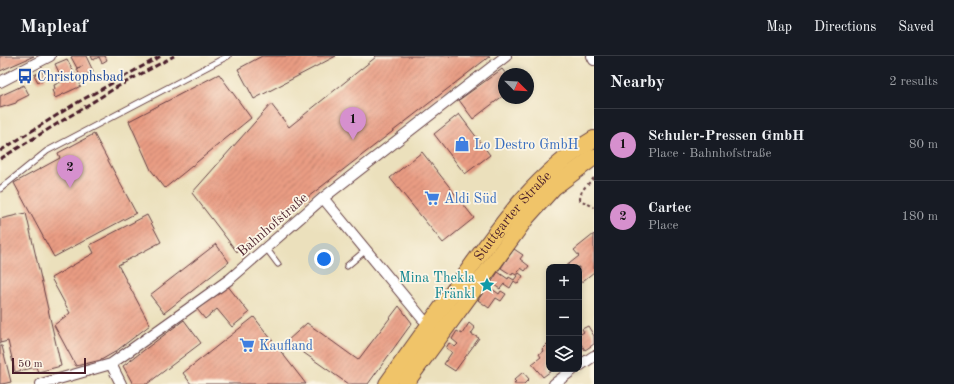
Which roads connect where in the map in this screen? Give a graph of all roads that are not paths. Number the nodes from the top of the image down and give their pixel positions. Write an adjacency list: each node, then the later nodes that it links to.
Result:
1 (50, 56): 6 (street)
2 (228, 56): 9 (lane)
3 (506, 56): 10 (street, Bahnhofstraße)
4 (592, 56): 5 (street)
5 (594, 60)
6 (0, 82)
7 (594, 139): 15 (main road, Stuttgarter Straße)
8 (594, 157): 15 (main road, Stuttgarter Straße)
9 (0, 189)
10 (323, 198): 11 (street, Bahnhofstraße); 12 (street)
11 (266, 248): 13 (lane); 17 (street, Bahnhofstraße)
12 (366, 250): 14 (lane); 15 (street)
13 (278, 264)
14 (347, 266)
15 (435, 330): 22 (main road, Stuttgarter Straße); 23 (main road, Stuttgarter Straße)
16 (594, 356): 18 (street)
17 (111, 364): 20 (street, Bahnhofstraße); 21 (street)
18 (582, 364)
19 (569, 372): 24 (street)
20 (41, 384)
21 (121, 384)
22 (387, 384)
23 (405, 384)
24 (554, 384)

